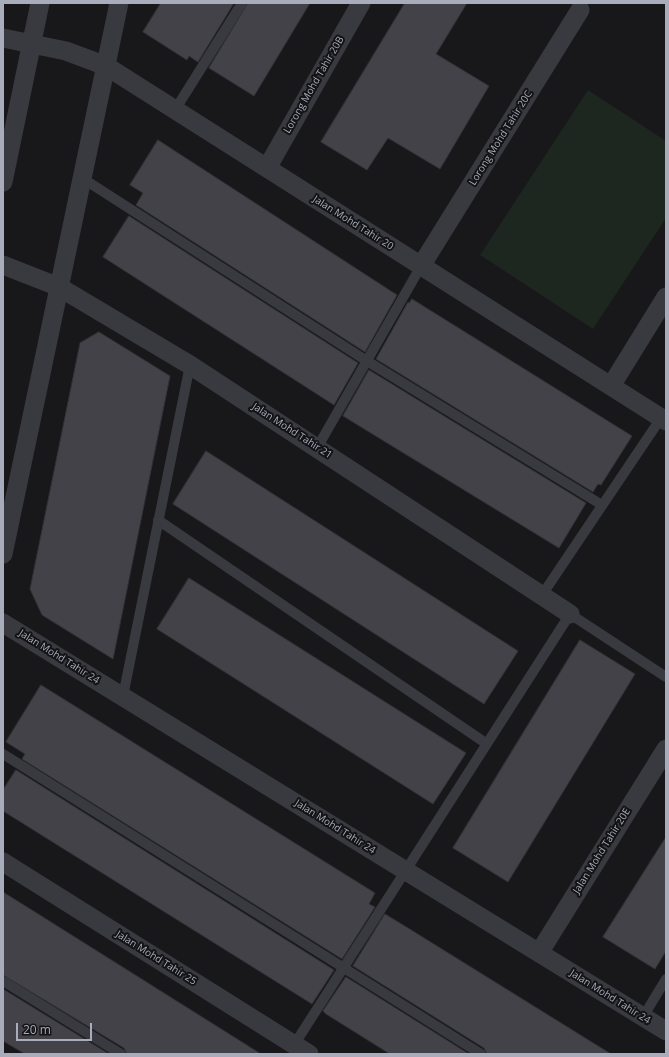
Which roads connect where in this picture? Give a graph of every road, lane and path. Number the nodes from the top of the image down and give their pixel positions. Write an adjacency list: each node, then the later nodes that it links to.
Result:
1 (40, 3): 7 (street)
2 (119, 3): 8 (street)
3 (242, 3): 9 (lane)
4 (361, 3): 10 (street, Lorong Mohd Tahir 20B)
5 (580, 10): 14 (street, Lorong Mohd Tahir 20C)
6 (3, 38): 7 (street, Jalan Mohd Tahir 20)
7 (32, 44): 8 (street, Jalan Mohd Tahir 20); 12 (street)
8 (106, 66): 9 (street, Jalan Mohd Tahir 20); 11 (street)
9 (175, 110): 10 (street, Jalan Mohd Tahir 20)
10 (267, 168): 14 (street, Jalan Mohd Tahir 20)
11 (82, 178): 15 (street); 17 (lane)
12 (3, 182)
13 (3, 265): 15 (street, Jalan Mohd Tahir 21)
14 (422, 266): 17 (lane); 19 (street, Jalan Mohd Tahir 20)
15 (59, 287): 18 (street, Jalan Mohd Tahir 21); 24 (street)
16 (666, 296): 19 (street)
17 (367, 361): 21 (lane); 22 (lane)
18 (190, 365): 21 (street, Jalan Mohd Tahir 21); 23 (lane)
19 (611, 386): 20 (street, Jalan Mohd Tahir 20)
20 (663, 419): 22 (lane)
21 (317, 448): 25 (street, Jalan Mohd Tahir 21)
22 (602, 505): 25 (lane)
23 (158, 520): 29 (lane); 30 (lane)
24 (3, 554)
25 (542, 595): 26 (street, Jalan Mohd Tahir 21)
26 (570, 614): 28 (lane); 30 (lane)
27 (3, 622): 29 (street, Jalan Mohd Tahir 24)
28 (666, 676)
29 (123, 696): 34 (street, Jalan Mohd Tahir 24)
30 (487, 744): 34 (lane)
31 (666, 749): 35 (street, Jalan Mohd Tahir 20E)
32 (3, 754): 36 (lane)
33 (3, 862): 41 (street, Jalan Mohd Tahir 25)
34 (406, 871): 35 (street, Jalan Mohd Tahir 24); 36 (lane)
35 (539, 953): 39 (street, Jalan Mohd Tahir 24)
36 (343, 967): 41 (lane); 43 (lane)
37 (666, 979): 39 (lane)
38 (3, 980): 42 (lane)
39 (643, 1017): 40 (street, Jalan Mohd Tahir 24)
40 (666, 1031)
41 (301, 1049)
42 (121, 1054)
43 (481, 1054)

